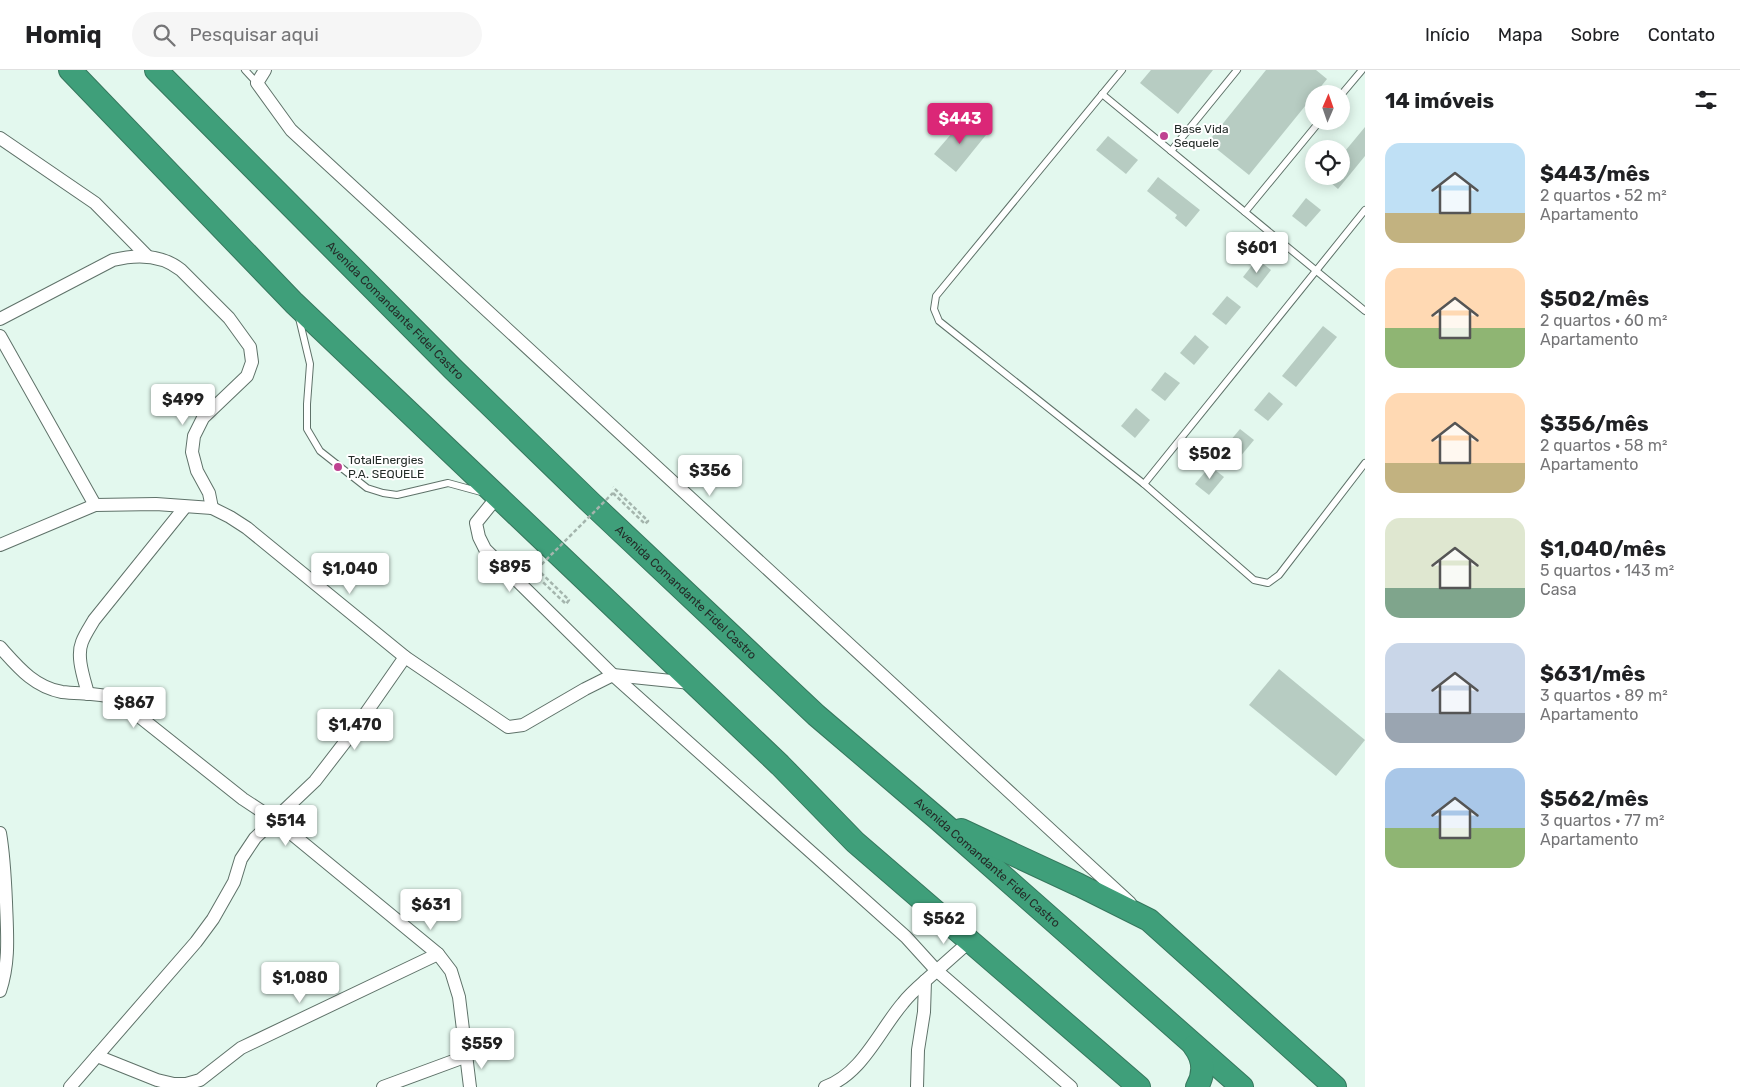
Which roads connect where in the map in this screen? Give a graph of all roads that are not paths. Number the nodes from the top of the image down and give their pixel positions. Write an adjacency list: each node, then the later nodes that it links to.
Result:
1 (70, 70): 18 (highway)
2 (156, 70): 34 (highway, Avenida Comandante Fidel Castro)
3 (245, 70): 8 (lane)
4 (265, 70): 8 (street)
5 (1122, 70): 10 (lane)
6 (1237, 70): 13 (lane)
7 (1362, 70): 9 (lane)
8 (257, 83): 37 (street)
9 (1349, 85)
10 (1102, 94): 13 (lane); 23 (lane)
11 (1313, 130): 15 (lane)
12 (0, 138): 16 (street)
13 (1171, 151): 15 (lane)
14 (1365, 210): 17 (lane)
15 (1245, 212): 17 (lane)
16 (147, 256): 20 (street); 27 (street)
17 (1315, 270): 19 (lane); 23 (lane)
18 (294, 303): 24 (highway); 24 (lane)
19 (1365, 312)
20 (0, 319)
21 (0, 336): 25 (street)
22 (1365, 464): 23 (lane)
23 (1144, 484)
24 (497, 497): 31 (street); 32 (highway)
25 (95, 504): 26 (street); 28 (street)
26 (184, 507): 27 (street); 33 (street)
27 (212, 508): 30 (street)
28 (0, 545)
29 (0, 647): 33 (street)
30 (405, 657): 31 (street); 35 (street)
31 (613, 675): 32 (street); 40 (street)
32 (694, 684): 38 (highway)
33 (88, 694): 35 (street)
34 (938, 819): 37 (highway); 43 (highway, Avenida Comandante Fidel Castro)
35 (275, 820): 39 (street); 44 (street)
36 (0, 833): 42 (street)
37 (1149, 920): 56 (highway)
38 (970, 941): 40 (street); 53 (highway)
39 (438, 954): 45 (street); 46 (street)
40 (936, 970): 41 (street); 52 (street)
41 (925, 981): 50 (street); 51 (street)
42 (0, 991)
43 (1190, 1042): 54 (highway); 55 (highway, Avenida Comandante Fidel Castro)
44 (97, 1056): 46 (street); 47 (street)
45 (467, 1056): 48 (street); 49 (street)
46 (174, 1086)
47 (70, 1087)
48 (383, 1087)
49 (470, 1087)
50 (825, 1087)
51 (917, 1087)
52 (1071, 1087)
53 (1139, 1087)
54 (1197, 1087)
55 (1242, 1087)
56 (1335, 1087)

